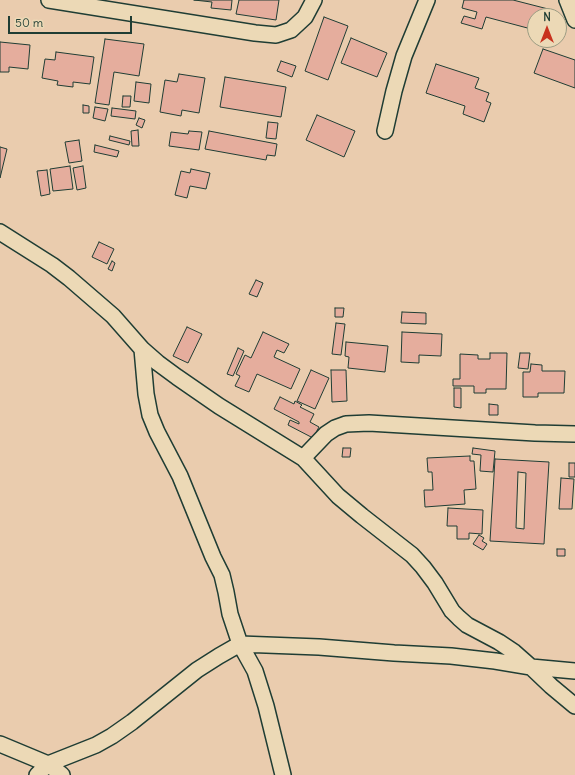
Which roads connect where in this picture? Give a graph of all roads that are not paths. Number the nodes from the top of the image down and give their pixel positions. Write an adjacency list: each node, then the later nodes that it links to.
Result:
1 (49, 0): 2 (street)
2 (314, 0)
3 (427, 0): 6 (street)
4 (567, 0): 5 (street)
5 (575, 20)
6 (385, 131)
7 (0, 232): 8 (street)
8 (142, 349): 10 (street); 11 (street)
9 (575, 434): 10 (street)
10 (303, 458): 12 (street)
11 (240, 644): 12 (street); 16 (street); 19 (street)
12 (531, 667): 13 (street); 14 (street)
13 (575, 671)
14 (575, 706)
15 (0, 744): 16 (street)
16 (48, 764): 17 (street); 18 (street)
17 (37, 775)
18 (62, 775)
19 (283, 775)

